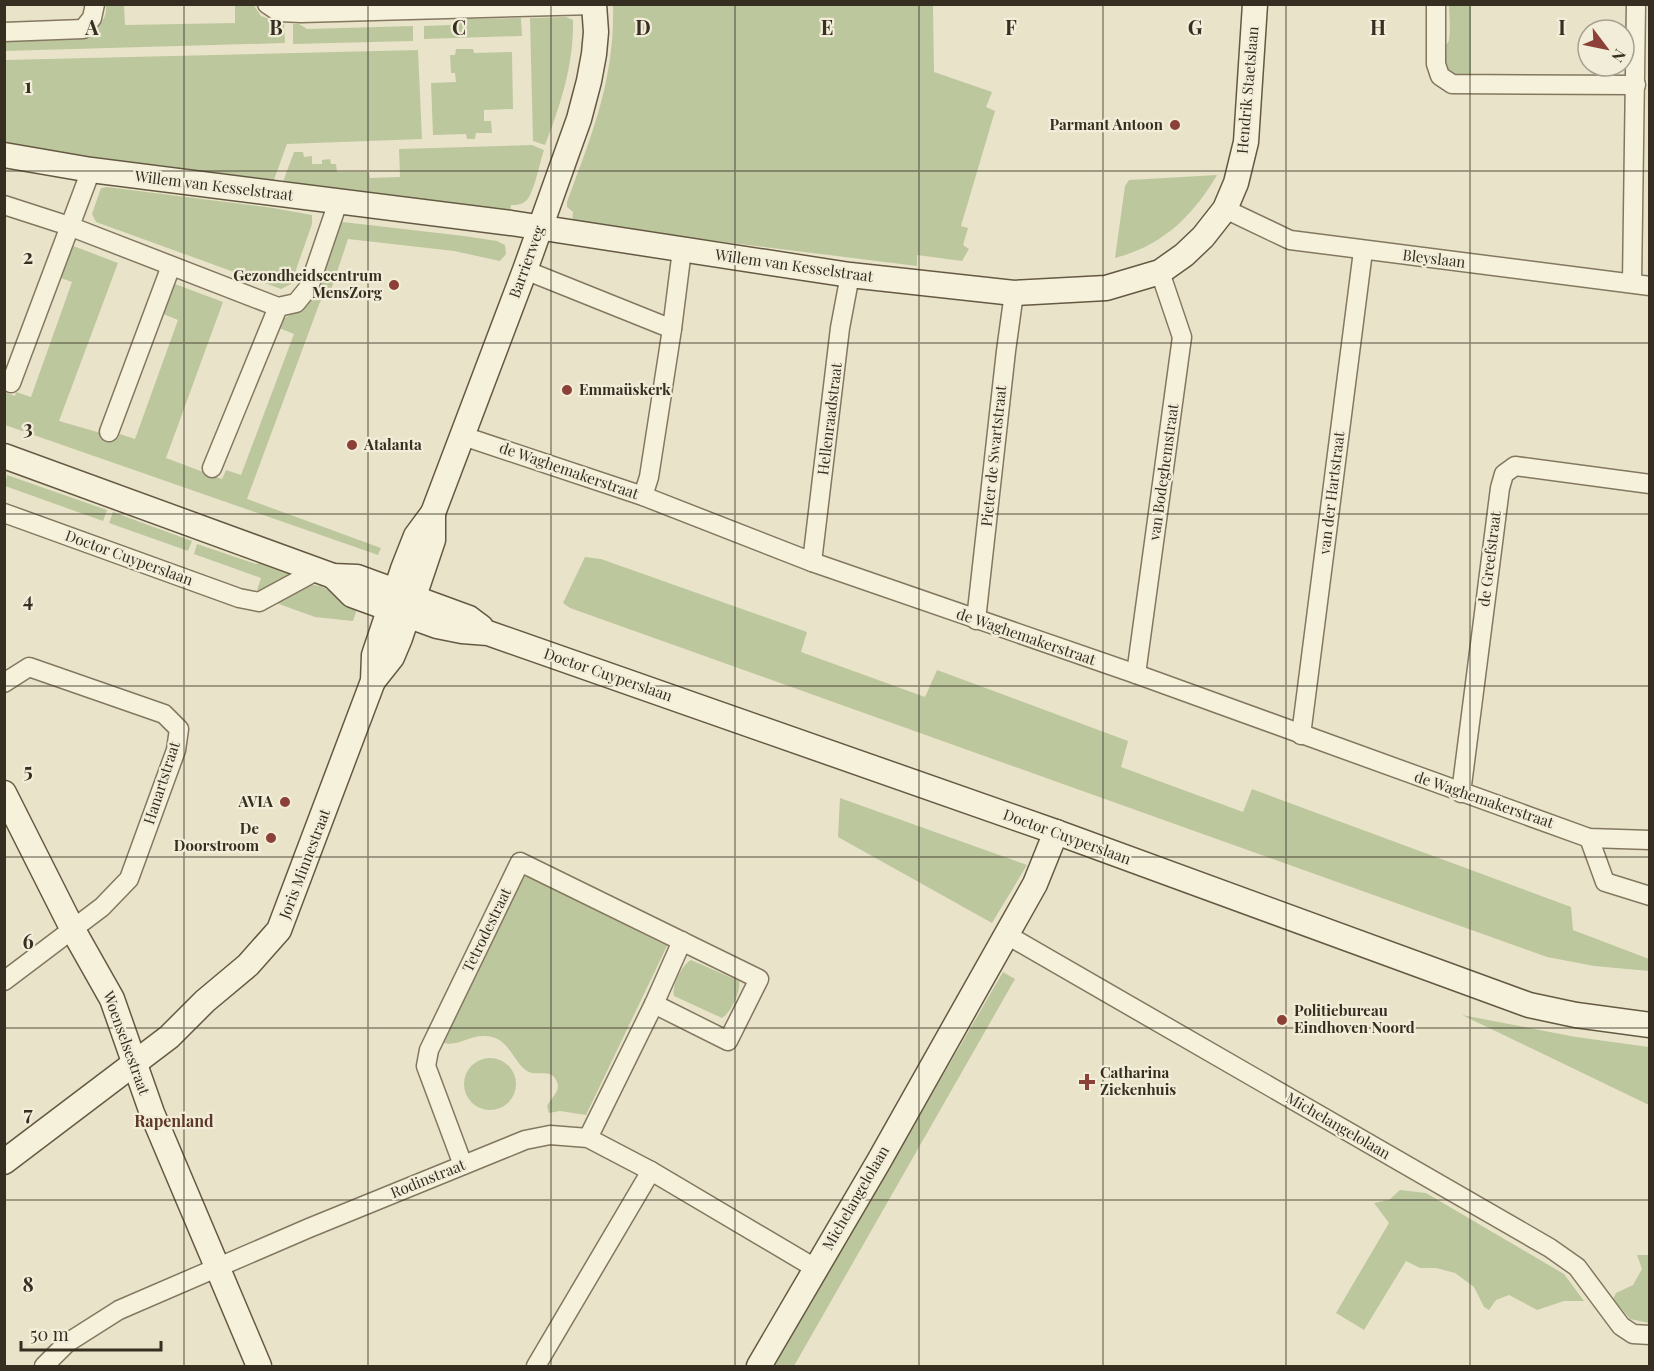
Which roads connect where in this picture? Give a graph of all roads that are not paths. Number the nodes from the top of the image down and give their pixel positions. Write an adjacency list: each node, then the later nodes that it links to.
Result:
1 (95, 4): 7 (street)
2 (267, 4): 6 (street)
3 (1255, 4): 13 (street, Hendrik Staetslaan)
4 (1436, 4): 8 (street)
5 (1636, 4): 8 (street)
6 (594, 5): 15 (street, Barrierweg)
7 (4, 32)
8 (1640, 96): 22 (street)
9 (4, 155): 10 (street, Willem van Kesselstraat)
10 (91, 170): 11 (street, Willem van Kesselstraat); 14 (street)
11 (338, 202): 15 (street, Willem van Kesselstraat); 24 (street)
12 (4, 205): 14 (street)
13 (1226, 209): 17 (street, Bleyslaan); 20 (street, Willem van Kesselstraat)
14 (69, 226): 18 (street); 26 (street)
15 (539, 228): 16 (street, Willem van Kesselstraat); 19 (street, Barrierweg)
16 (682, 250): 21 (street, Willem van Kesselstraat); 25 (street)
17 (1363, 251): 22 (street, Bleyslaan); 40 (street, van der Hartstraat)
18 (171, 266): 24 (street); 27 (street)
19 (525, 270): 25 (street); 28 (street, Barrierweg)
20 (1160, 272): 23 (street, Willem van Kesselstraat); 38 (street, van Bodeghemstraat)
21 (849, 275): 23 (street, Willem van Kesselstraat); 34 (street, Hellenraadstraat)
22 (1641, 284)
23 (1014, 293): 37 (street, Pieter de Swartstraat)
24 (278, 307): 30 (street)
25 (672, 329): 32 (street)
26 (11, 383)
27 (109, 432)
28 (463, 436): 32 (street, de Waghemakerstraat); 36 (street, Barrierweg)
29 (4, 456): 35 (street, Doctor Cuyperslaan)
30 (212, 468)
31 (1650, 484): 42 (street, de Greefstraat)
32 (643, 496): 34 (street, de Waghemakerstraat)
33 (4, 513): 35 (street, Doctor Cuyperslaan)
34 (812, 562): 37 (street, de Waghemakerstraat)
35 (326, 573): 36 (street, Doctor Cuyperslaan)
36 (402, 603): 43 (street, Doctor Cuyperslaan); 53 (street, Joris Minnestraat)
37 (976, 620): 38 (street, de Waghemakerstraat)
38 (1136, 674): 40 (street, de Waghemakerstraat)
39 (4, 683): 47 (street, Hanartstraat)
40 (1300, 735): 42 (street, de Waghemakerstraat)
41 (4, 793): 47 (street, Woenselsestraat)
42 (1461, 793): 44 (street, de Waghemakerstraat)
43 (1056, 832): 48 (street, Michelangelolaan); 52 (street, Doctor Cuyperslaan)
44 (1589, 838): 45 (street, de Waghemakerstraat); 46 (street)
45 (1650, 840)
46 (1650, 896)
47 (73, 930): 50 (street); 53 (street, Woenselsestraat)
48 (1007, 935): 59 (street, Michelangelolaan); 60 (street, Michelangelolaan)
49 (682, 941): 51 (street); 51 (street, Tetrodestraat); 56 (street, Tetrodestraat)
50 (4, 981)
51 (654, 1004): 54 (street)
52 (1650, 1025)
53 (135, 1062): 55 (street, Joris Minnestraat); 58 (street, Woenselsestraat)
54 (588, 1138): 56 (street, Rodinstraat); 57 (street, Rodinstraat)
55 (4, 1162)
56 (463, 1165): 58 (street, Rodinstraat)
57 (651, 1172): 59 (street, Rodinstraat); 63 (street)
58 (218, 1267): 61 (street, Rodinstraat); 62 (street, Woenselsestraat)
59 (815, 1268): 64 (street, Michelangelolaan)
60 (1650, 1335)
61 (44, 1366)
62 (259, 1366)
63 (536, 1366)
64 (759, 1366)

